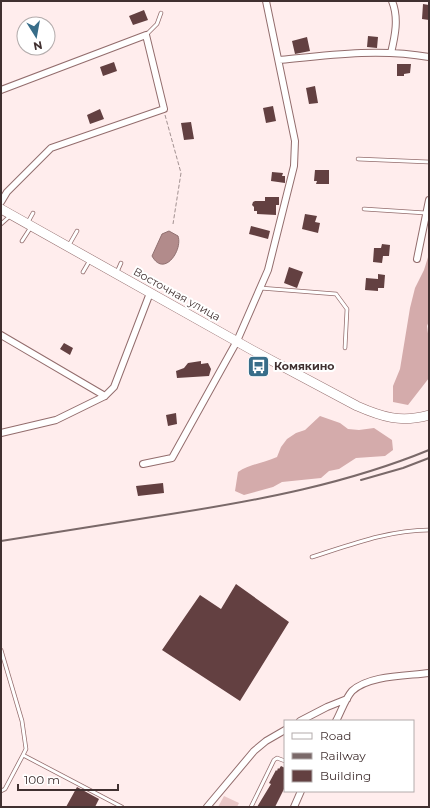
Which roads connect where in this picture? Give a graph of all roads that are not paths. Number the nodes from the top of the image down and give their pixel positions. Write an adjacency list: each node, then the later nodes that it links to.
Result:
1 (266, 1): 7 (street)
2 (392, 1): 5 (street)
3 (161, 13): 4 (lane)
4 (146, 35): 8 (street); 12 (street)
5 (391, 53): 6 (street); 7 (street)
6 (429, 57)
7 (279, 60): 28 (street)
8 (1, 90)
9 (358, 159): 10 (lane)
10 (429, 162)
11 (429, 200): 16 (street)
12 (1, 202)
13 (1, 209): 17 (main road, Восточная улица)
14 (364, 209): 16 (lane)
15 (34, 213): 19 (lane)
16 (426, 213): 24 (street)
17 (11, 215): 18 (lane); 19 (main road, Восточная улица)
18 (1, 224)
19 (29, 225): 21 (lane); 22 (main road, Восточная улица)
20 (77, 231): 22 (lane)
21 (22, 241)
22 (68, 247): 23 (main road, Восточная улица)
23 (90, 259): 26 (lane); 27 (main road, Восточная улица)
24 (417, 259)
25 (121, 263): 27 (lane)
26 (83, 272)
27 (116, 274): 29 (main road, Восточная улица)
28 (260, 288): 31 (street); 32 (lane)
29 (150, 293): 31 (main road, Восточная улица); 33 (street)
30 (1, 335): 33 (street)
31 (236, 341): 34 (main road, Восточная улица); 38 (street)
32 (345, 348)
33 (105, 396): 36 (street)
34 (429, 415)
35 (1, 427): 36 (street)
36 (9, 432): 37 (street)
37 (1, 434)
38 (143, 464)
39 (429, 530): 40 (lane)
40 (312, 557)
41 (1, 650): 47 (lane)
42 (429, 673): 43 (street)
43 (347, 699): 44 (street); 45 (street)
44 (302, 720)
45 (336, 720)
46 (284, 731): 52 (street)
47 (23, 755): 49 (lane); 51 (lane)
48 (284, 762): 53 (lane)
49 (1, 791)
50 (301, 792): 54 (street)
51 (122, 807)
52 (207, 807)
53 (251, 807)
54 (294, 807)

